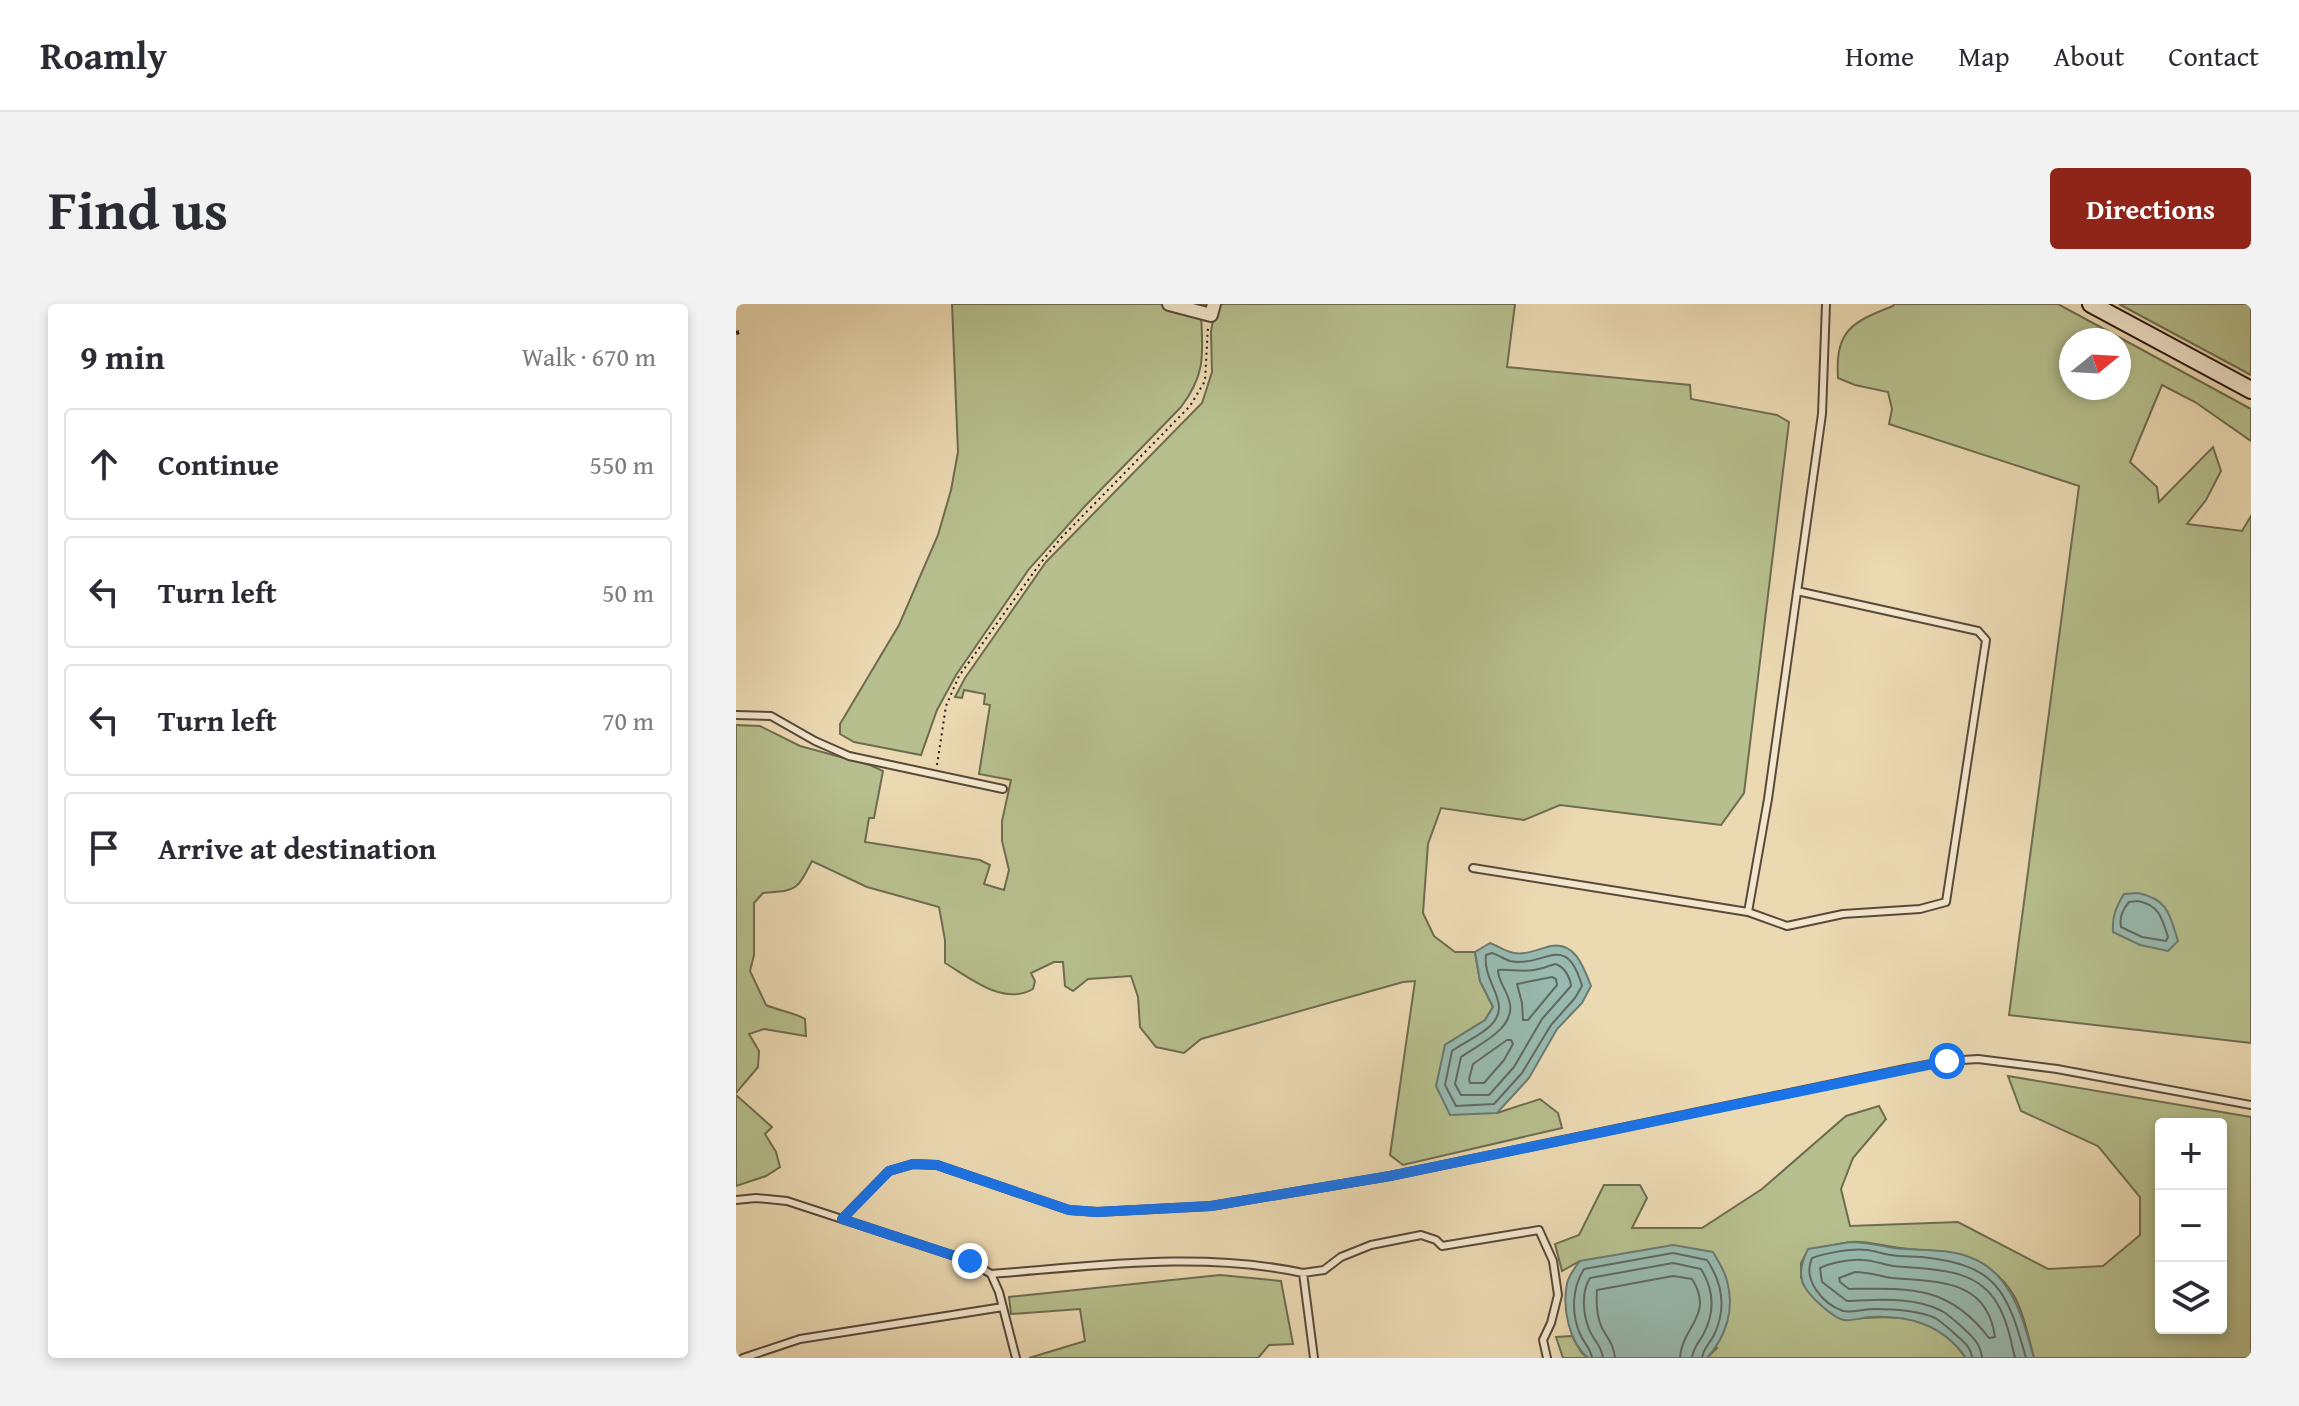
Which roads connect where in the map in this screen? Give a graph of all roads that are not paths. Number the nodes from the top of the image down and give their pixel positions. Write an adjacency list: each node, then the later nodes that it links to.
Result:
1 (1169, 304): 4 (street)
2 (1826, 304): 6 (lane)
3 (2091, 304): 5 (street)
4 (1212, 309)
5 (2251, 390)
6 (1797, 591): 10 (lane); 10 (lane)
7 (736, 715): 8 (lane)
8 (1003, 789)
9 (1473, 868): 10 (lane)
10 (1748, 912)
11 (2251, 1105): 13 (lane)
12 (736, 1200): 13 (lane)
13 (842, 1219): 15 (lane)
14 (1303, 1273): 15 (lane); 19 (lane); 20 (lane)
15 (991, 1274): 16 (lane)
16 (1003, 1307): 17 (lane); 18 (lane)
17 (743, 1358)
18 (1016, 1358)
19 (1314, 1358)
20 (1547, 1358)

